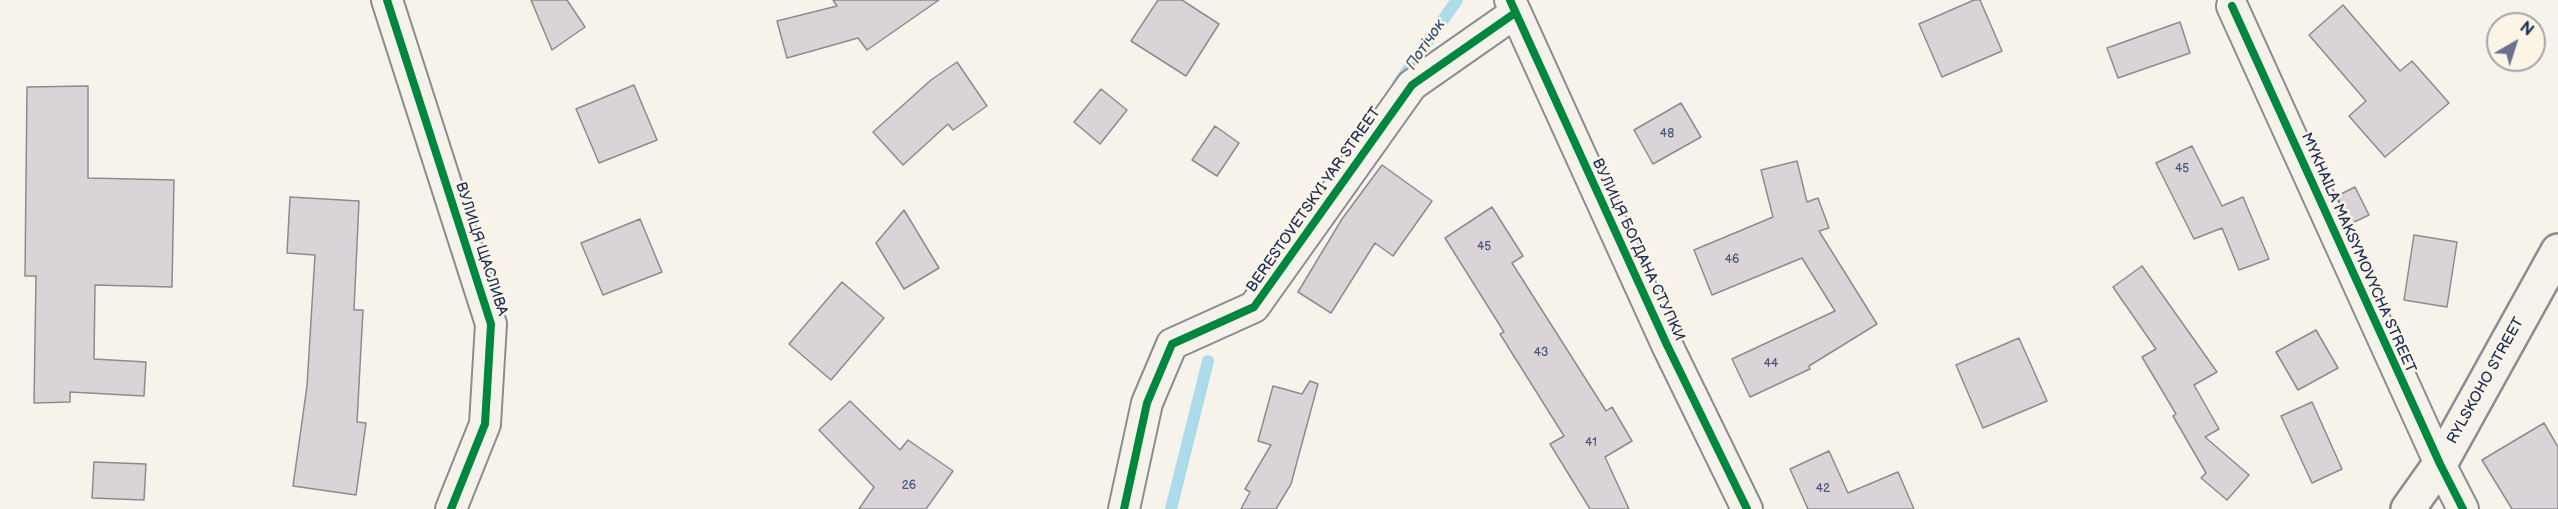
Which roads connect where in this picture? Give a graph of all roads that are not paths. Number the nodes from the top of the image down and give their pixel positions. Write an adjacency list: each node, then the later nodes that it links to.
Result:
1 (387, 0): 6 (street, ВУЛИЦЯ ЩАСЛИВА)
2 (1512, 6): 7 (street, BERESTOVETSKYI YAR STREET); 8 (street, ВУЛИЦЯ БОГДАНА СТУПКИ)
3 (2232, 6): 5 (street, MYKHAILA MAKSYMOVYCHA STREET)
4 (2558, 251): 5 (street, RYLSKOHO STREET)
5 (2440, 464): 9 (street, RYLSKOHO STREET); 10 (street, MYKHAILA MAKSYMOVYCHA STREET)
6 (451, 509)
7 (1124, 509)
8 (1748, 509)
9 (2409, 509)
10 (2463, 509)

